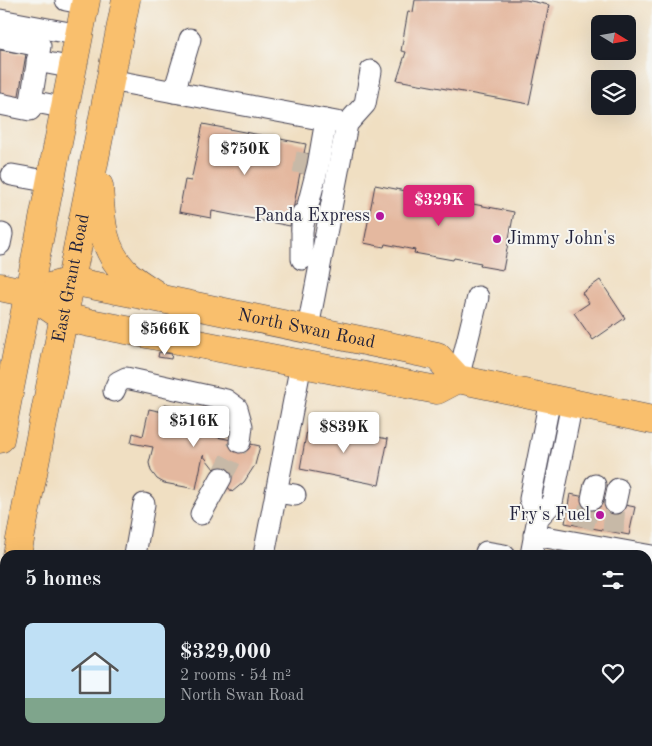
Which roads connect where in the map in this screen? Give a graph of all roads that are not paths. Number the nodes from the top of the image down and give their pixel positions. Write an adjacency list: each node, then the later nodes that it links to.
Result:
1 (126, 0): 10 (main road, East Grant Road)
2 (79, 1): 4 (main road)
3 (0, 20): 4 (lane)
4 (80, 36): 8 (main road)
5 (0, 38): 7 (lane)
6 (190, 39): 11 (lane)
7 (38, 61): 8 (lane); 12 (lane)
8 (74, 68): 14 (main road)
9 (370, 71): 16 (lane)
10 (110, 80): 11 (lane); 17 (main road, East Grant Road)
11 (174, 92): 15 (lane)
12 (31, 101): 13 (lane); 14 (lane)
13 (0, 104)
14 (66, 108): 19 (main road)
15 (320, 119): 16 (lane); 20 (lane); 20 (lane)
16 (347, 124): 28 (lane)
17 (97, 149): 22 (main road, East Grant Road); 26 (main road)
18 (12, 175): 19 (lane)
19 (50, 182): 24 (main road)
20 (302, 228): 21 (lane)
21 (302, 259)
22 (71, 281): 24 (main road, North Swan Road); 26 (main road, North Swan Road); 27 (main road, East Grant Road)
23 (0, 287): 24 (main road, North Swan Road)
24 (28, 293): 27 (main road, North Swan Road); 35 (main road)
25 (478, 297): 30 (lane)
26 (162, 299): 28 (main road, North Swan Road)
27 (64, 318): 29 (main road, North Swan Road); 41 (main road, East Grant Road)
28 (308, 328): 30 (main road, North Swan Road)
29 (301, 364): 30 (main road, North Swan Road); 43 (lane)
30 (458, 379): 32 (main road)
31 (114, 391): 36 (lane)
32 (561, 401): 33 (main road); 40 (lane)
33 (639, 418): 34 (lane)
34 (652, 425)
35 (0, 439)
36 (240, 442)
37 (221, 478): 39 (lane)
38 (144, 504): 42 (lane)
39 (201, 514)
40 (534, 536): 44 (lane)
41 (18, 550)
42 (135, 550)
43 (266, 550)
44 (637, 550)

